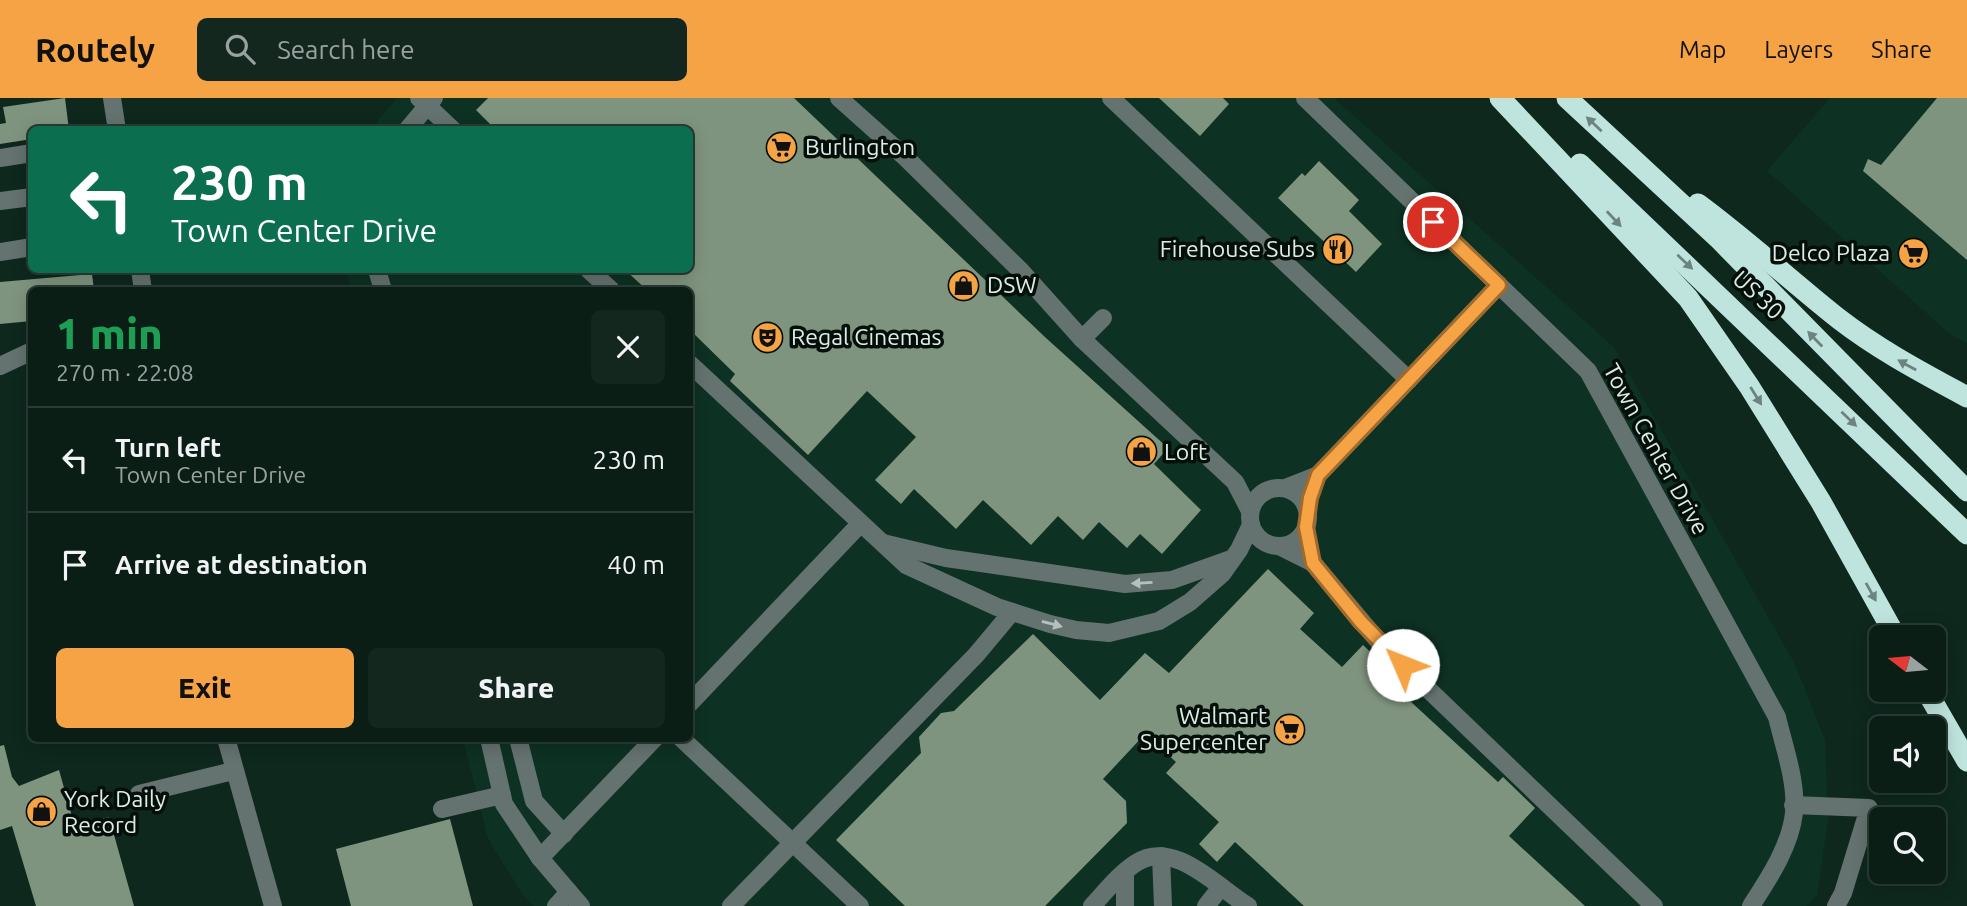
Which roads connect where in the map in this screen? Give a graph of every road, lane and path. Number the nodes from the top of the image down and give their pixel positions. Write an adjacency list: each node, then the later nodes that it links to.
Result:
1 (112, 98): 9 (street)
2 (839, 98): 23 (street)
3 (1111, 98): 27 (street)
4 (1305, 98): 20 (street, Town Center Drive)
5 (1500, 98): 46 (highway, one-way to 46)
6 (1510, 98): 36 (highway, US 30 / US 30, one-way to 36)
7 (1567, 98): 12 (highway, US 30 / US 30, one-way to 7)
8 (427, 101): 10 (street); 11 (street)
9 (116, 126)
10 (410, 126)
11 (449, 126)
12 (1622, 149): 28 (highway, one-way to 12); 32 (highway, US 30 / US 30, one-way to 12)
13 (28, 154): 14 (street)
14 (0, 158)
15 (28, 198): 16 (street)
16 (0, 201)
17 (28, 248): 18 (street)
18 (0, 252)
19 (592, 273): 21 (street)
20 (1499, 285): 27 (street); 58 (street, Town Center Drive)
21 (608, 287)
22 (1103, 318): 23 (street)
23 (1082, 339): 30 (street)
24 (28, 353): 25 (street)
25 (0, 366)
26 (693, 367): 35 (street)
27 (1409, 380): 29 (street)
28 (1967, 397)
29 (1318, 475): 31 (street); 34 (street)
30 (1235, 482): 31 (street); 33 (street)
31 (1277, 489): 33 (street); 34 (street)
32 (1967, 491)
33 (1251, 518): 38 (street); 39 (street)
34 (1307, 522): 38 (street); 41 (street)
35 (860, 524): 37 (street); 47 (street)
36 (1967, 534)
37 (883, 542): 40 (street); 43 (street)
38 (1274, 545): 39 (street); 41 (street)
39 (1235, 554): 42 (street); 44 (street)
40 (965, 561): 42 (street, one-way to 40); 43 (street)
41 (1313, 563): 76 (street)
42 (1189, 575): 44 (street)
43 (959, 591): 45 (street)
44 (1196, 597): 45 (street, one-way to 44)
45 (1012, 612): 61 (street)
46 (1889, 625)
47 (693, 700)
48 (1933, 702): 54 (highway)
49 (227, 742): 55 (street)
50 (490, 742): 57 (street)
51 (518, 742): 60 (street)
52 (651, 742): 60 (street)
53 (685, 742): 61 (street)
54 (1967, 761)
55 (233, 771): 56 (street); 67 (street)
56 (139, 794)
57 (502, 795): 59 (street); 63 (street)
58 (1793, 805): 77 (street, Town Center Drive); 78 (street)
59 (442, 808)
60 (564, 834): 63 (street)
61 (794, 841): 69 (street); 70 (street)
62 (1161, 856): 64 (street); 65 (street); 73 (street)
63 (540, 858): 66 (street)
64 (1125, 872): 71 (street); 72 (street)
65 (1221, 887): 74 (street); 75 (street)
66 (575, 899): 68 (street)
67 (273, 906)
68 (556, 906)
69 (731, 906)
70 (860, 906)
71 (1092, 906)
72 (1125, 906)
73 (1163, 906)
74 (1206, 906)
75 (1248, 906)
76 (1654, 906)
77 (1751, 906)
78 (1836, 906)

